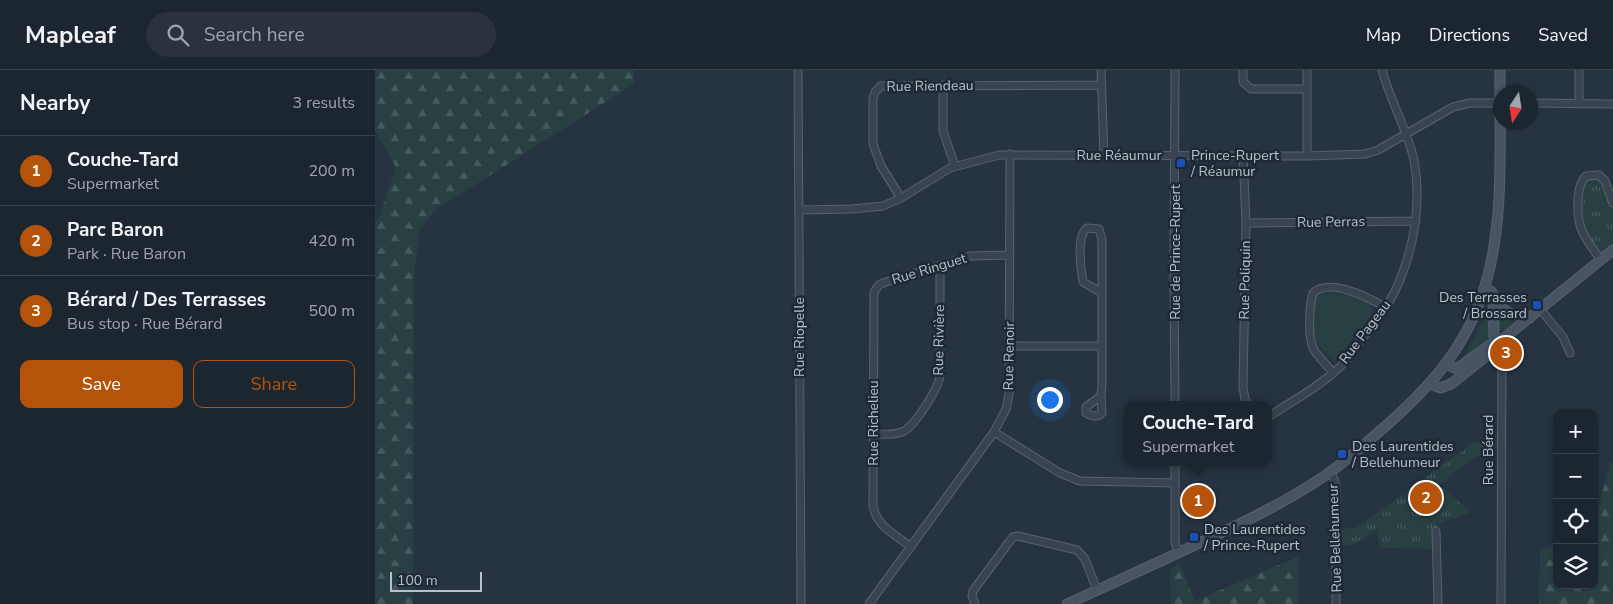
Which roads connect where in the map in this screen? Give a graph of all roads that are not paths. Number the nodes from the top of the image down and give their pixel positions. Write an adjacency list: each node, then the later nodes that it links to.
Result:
1 (798, 70): 27 (street, Rue Riopelle)
2 (1101, 70): 10 (street)
3 (1175, 70): 21 (street, Rue de Prince-Rupert)
4 (1243, 70): 12 (street)
5 (1307, 70): 12 (street)
6 (1382, 70): 18 (street, Rue Pageau)
7 (1500, 70): 11 (street)
8 (1579, 70): 15 (street)
9 (943, 85): 10 (street, Rue Riendeau); 24 (street); 25 (street, Rue Riendeau)
10 (1101, 85): 20 (street)
11 (1500, 85)
12 (1307, 90): 23 (street)
13 (1493, 103): 18 (street, Rue Réaumur)
14 (1538, 103): 15 (street)
15 (1579, 104): 16 (street)
16 (1613, 104)
17 (1499, 130): 35 (street)
18 (1407, 134): 23 (street, Rue Réaumur); 28 (street, Rue Pageau)
19 (1010, 154): 20 (street, Rue Réaumur); 24 (street, Rue Réaumur); 31 (street, Rue Renoir)
20 (1105, 155): 21 (street, Rue Réaumur)
21 (1176, 155): 22 (street, Rue Réaumur); 49 (street, Rue de Prince-Rupert)
22 (1243, 155): 23 (street, Rue Réaumur); 29 (street, Rue Poliquin)
23 (1307, 156)
24 (955, 166): 25 (street, Rue Réaumur)
25 (901, 198): 27 (street, Rue Réaumur)
26 (1613, 203): 32 (street)
27 (799, 210): 61 (street, Rue Riopelle)
28 (1416, 221): 29 (street, Rue Perras); 38 (street, Rue Pageau)
29 (1245, 223): 50 (street, Rue Poliquin)
30 (1613, 250): 32 (street)
31 (1010, 255): 33 (street, Rue Ringuet); 42 (street, Rue Renoir)
32 (1601, 260): 39 (street)
33 (940, 266): 34 (street, Rue Ringuet); 53 (street, Rue Rivière)
34 (879, 285): 53 (street, Rue Richelieu)
35 (1484, 288): 37 (street); 45 (street)
36 (1102, 293): 36 (street); 43 (street)
37 (1493, 298): 40 (street); 41 (street, Rue Bérard)
38 (1385, 308): 46 (street, Rue Pageau); 46 (street)
39 (1540, 309): 40 (street); 44 (street)
40 (1530, 318): 41 (street)
41 (1498, 343): 45 (street); 47 (street); 67 (street, Rue Bérard)
42 (1010, 346): 43 (street); 52 (street, Rue Renoir)
43 (1102, 346): 48 (street)
44 (1570, 353)
45 (1447, 364): 47 (street)
46 (1333, 373): 51 (street, Rue Pageau)
47 (1431, 384): 55 (street)
48 (1101, 396)
49 (1175, 401)
50 (1246, 401)
51 (1272, 414)
52 (994, 432): 56 (street); 58 (street, Rue Renoir)
53 (873, 434): 58 (street, Rue Richelieu)
54 (1175, 466): 56 (street)
55 (1330, 472): 59 (street); 65 (street, Rue Bellehumeur)
56 (1175, 483): 59 (street)
57 (1436, 531): 66 (street)
58 (911, 547): 62 (street, Rue Renoir)
59 (1179, 553): 60 (street)
60 (1097, 590): 63 (street); 64 (street)
61 (801, 604)
62 (869, 604)
63 (975, 604)
64 (1067, 604)
65 (1336, 604)
66 (1438, 604)
67 (1501, 604)

